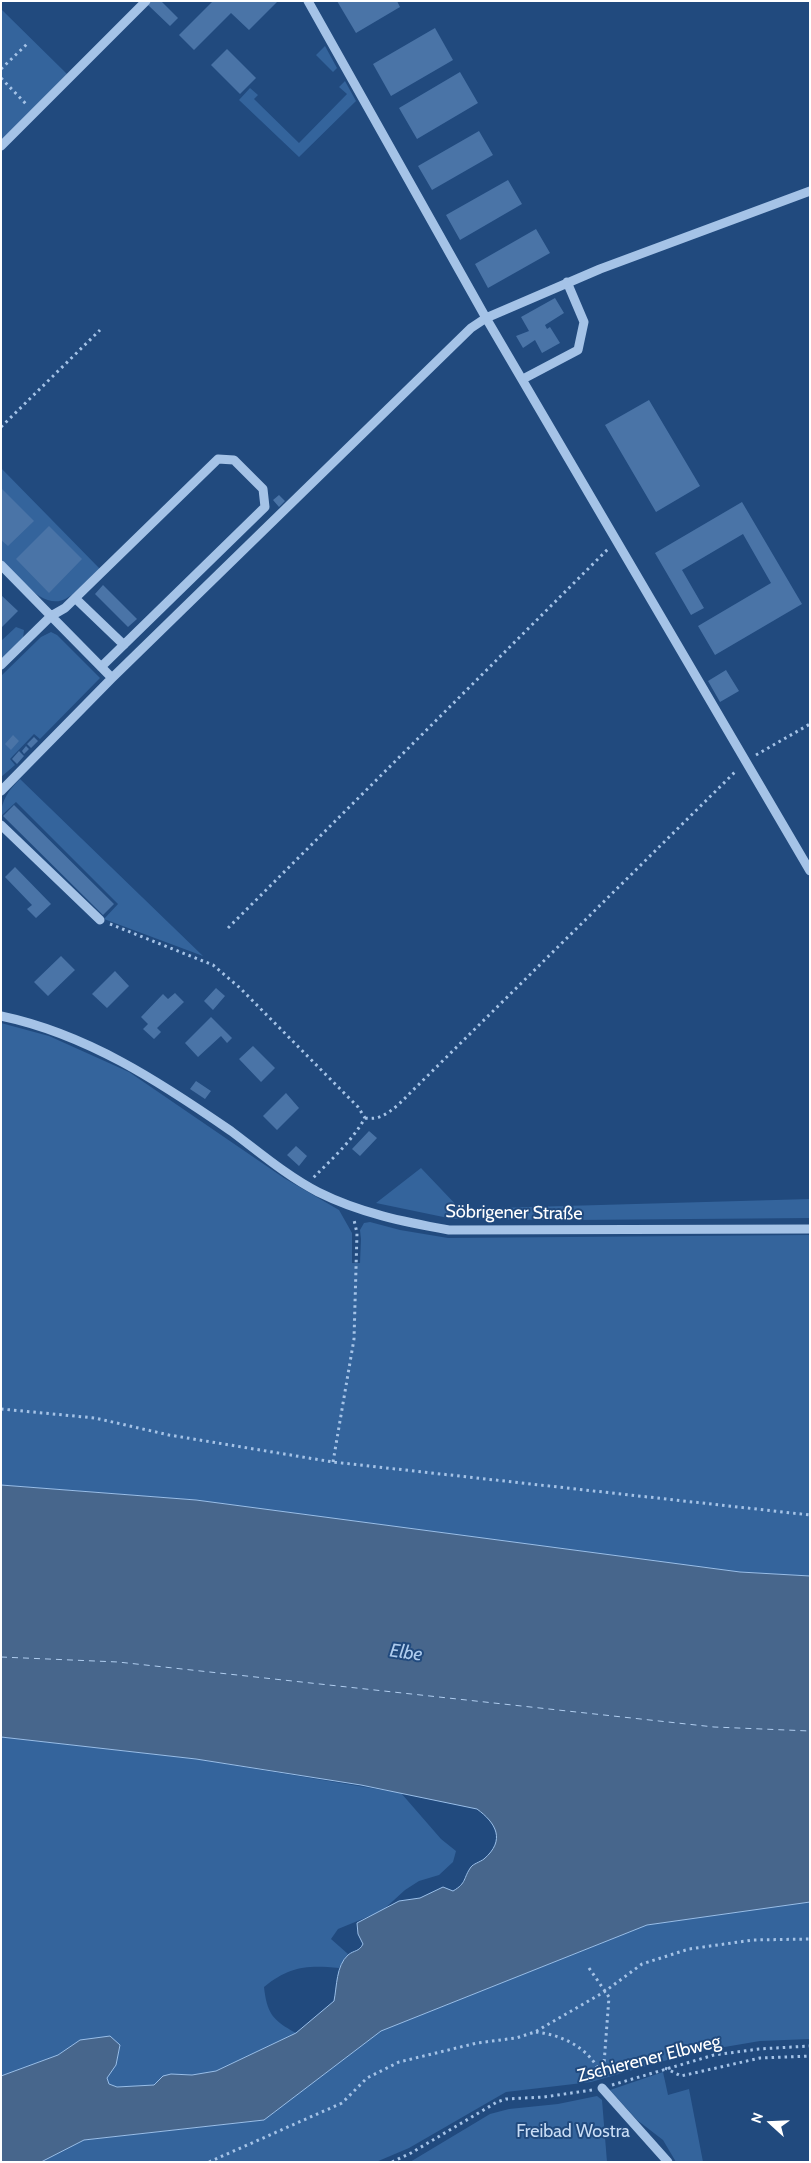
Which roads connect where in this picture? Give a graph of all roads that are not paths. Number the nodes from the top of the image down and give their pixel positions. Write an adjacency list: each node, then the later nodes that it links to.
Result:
1 (146, 1): 3 (street)
2 (308, 1): 6 (street)
3 (1, 146)
4 (810, 191): 5 (street)
5 (567, 282): 6 (street); 7 (street)
6 (486, 318): 7 (street); 14 (street)
7 (523, 379): 17 (street)
8 (1, 565): 10 (street)
9 (75, 598): 10 (street); 11 (street); 11 (street)
10 (51, 616): 12 (street); 13 (street)
11 (124, 645): 13 (street)
12 (1, 665)
13 (101, 667): 14 (street)
14 (112, 678): 15 (street)
15 (1, 791)
16 (1, 826): 18 (street)
17 (810, 871)
18 (100, 920)
19 (1, 1016): 20 (street, Söbrigener Straße)
20 (810, 1229)
21 (602, 2088): 22 (street)
22 (668, 2162)

